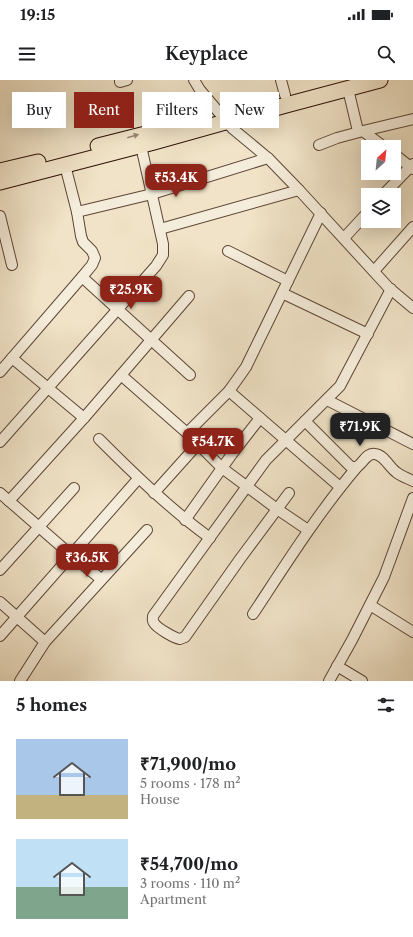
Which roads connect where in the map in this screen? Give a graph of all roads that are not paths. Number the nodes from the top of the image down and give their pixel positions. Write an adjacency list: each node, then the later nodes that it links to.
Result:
1 (120, 80): 2 (street)
2 (127, 80)
3 (194, 80): 10 (street)
4 (280, 80): 7 (street)
5 (380, 80): 6 (highway)
6 (344, 84): 7 (highway); 9 (highway); 15 (street)
7 (285, 95): 8 (highway)
8 (279, 97)
9 (279, 102)
10 (220, 113)
11 (220, 119): 18 (highway)
12 (220, 119): 23 (highway, one-way to 12)
13 (413, 119): 15 (street)
14 (232, 128): 19 (street)
15 (360, 131): 16 (street); 17 (street)
16 (374, 140)
17 (319, 145)
18 (141, 146): 21 (highway); 27 (street)
19 (268, 158): 26 (street); 27 (street)
20 (401, 159): 22 (street)
21 (65, 165): 24 (highway); 28 (street)
22 (412, 166): 25 (street)
23 (0, 171)
24 (0, 182)
25 (390, 188)
26 (299, 190): 29 (street); 33 (street)
27 (152, 194): 28 (street); 33 (street)
28 (77, 212): 39 (street)
29 (321, 213): 35 (street); 40 (street)
30 (0, 216): 37 (street)
31 (361, 220): 35 (street)
32 (413, 227): 34 (street)
33 (160, 229): 44 (street)
34 (409, 237): 38 (street)
35 (344, 238): 38 (street)
36 (228, 251): 40 (street)
37 (12, 266)
38 (374, 271): 41 (street)
39 (82, 277): 44 (street); 48 (street)
40 (288, 281): 42 (street)
41 (391, 289): 45 (street); 46 (street)
42 (282, 293): 46 (street); 53 (street)
43 (189, 296): 47 (street)
44 (118, 308): 47 (street); 52 (street)
45 (413, 308)
46 (368, 334): 54 (street)
47 (151, 339): 50 (street); 51 (street)
48 (12, 358): 49 (street); 52 (street)
49 (0, 372)
50 (121, 375): 55 (street); 58 (street)
51 (190, 375)
52 (47, 387): 55 (street); 61 (street)
53 (229, 391): 56 (street); 58 (street)
54 (327, 400): 57 (street); 63 (street)
55 (84, 418): 75 (street)
56 (260, 418): 60 (street); 64 (street)
57 (305, 421): 60 (street); 65 (street)
58 (187, 433): 62 (street)
59 (99, 439): 66 (street)
60 (285, 440): 68 (street); 69 (street)
61 (0, 442)
62 (198, 444): 64 (street); 72 (street)
63 (413, 444)
64 (222, 468): 68 (street); 77 (street)
65 (357, 468): 67 (street); 69 (street)
66 (138, 478): 72 (street); 82 (street)
67 (413, 481)
68 (247, 487): 76 (street); 81 (street)
69 (340, 487): 80 (street)
70 (74, 488): 78 (street)
71 (0, 493): 75 (street)
72 (154, 493): 77 (street)
73 (289, 493): 76 (street)
74 (413, 498): 86 (street)
75 (9, 501): 78 (street)
76 (277, 509): 80 (street); 81 (street)
77 (185, 520): 81 (street)
78 (39, 527): 82 (street); 83 (street)
79 (147, 530): 84 (street)
80 (308, 530): 87 (street)
81 (210, 538)
82 (71, 555): 84 (street); 88 (street)
83 (0, 570)
84 (101, 579): 91 (street)
85 (0, 602): 88 (street)
86 (370, 605): 89 (street); 92 (street)
87 (253, 614)
88 (17, 617): 90 (street); 91 (street)
89 (413, 632)
90 (0, 636)
91 (45, 642): 93 (street)
92 (337, 666): 94 (street); 95 (street)
93 (20, 681)
94 (329, 681)
95 (362, 681)

